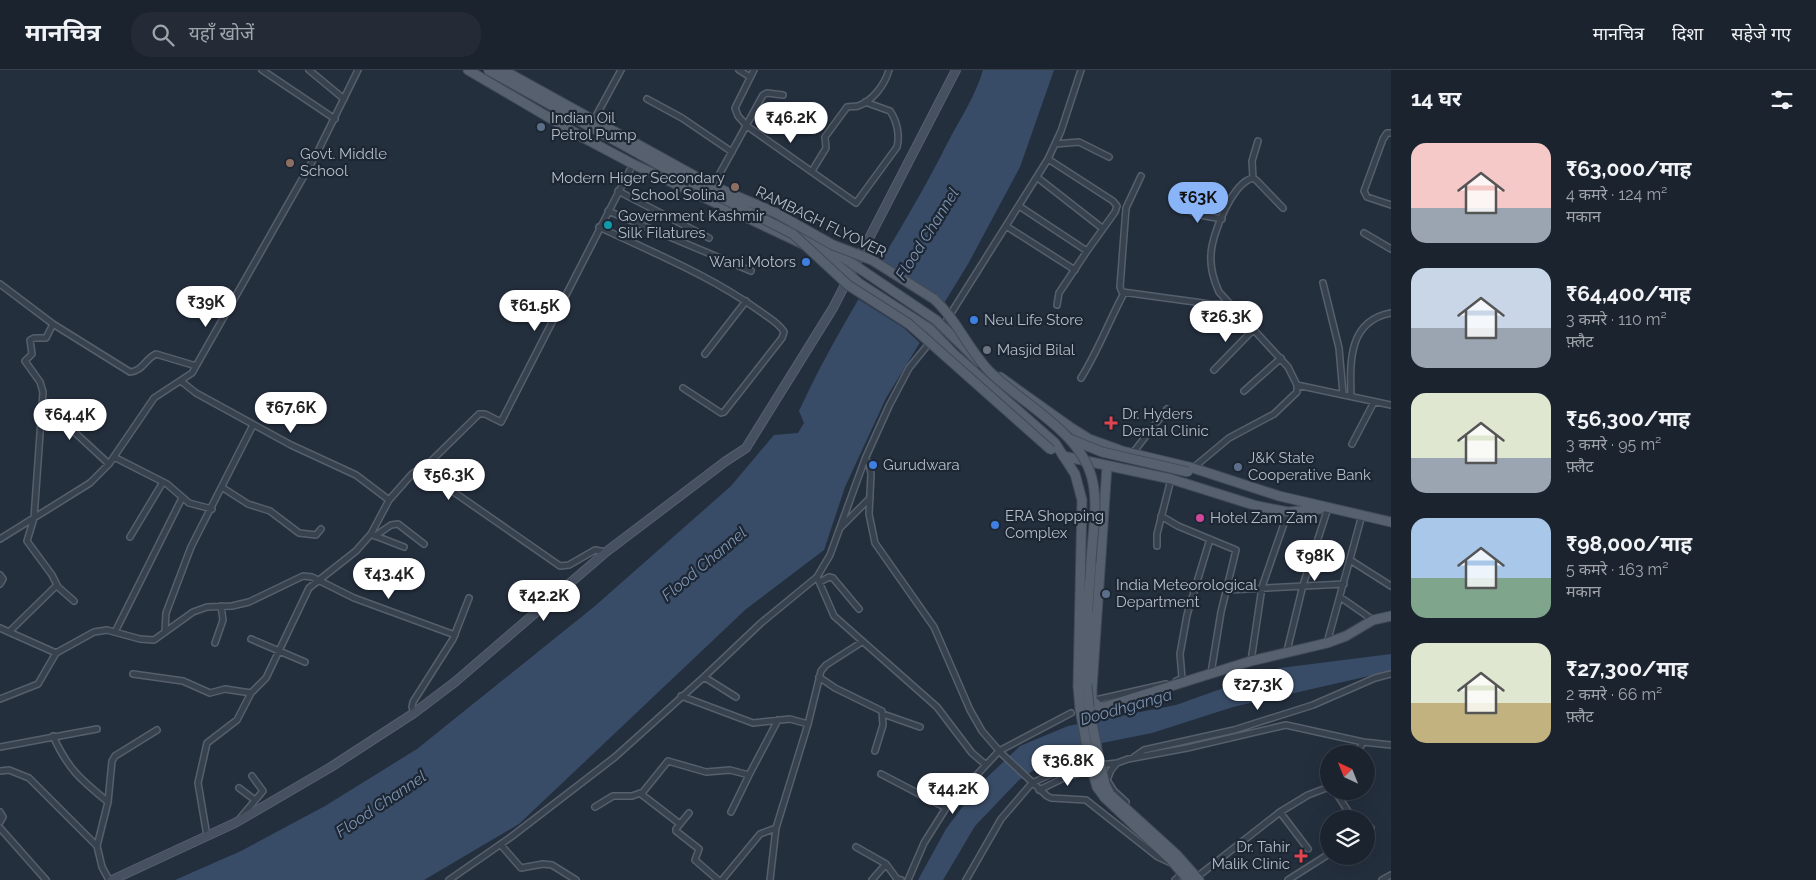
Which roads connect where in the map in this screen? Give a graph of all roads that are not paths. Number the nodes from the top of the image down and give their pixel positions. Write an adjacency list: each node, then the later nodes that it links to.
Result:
1 (262, 70): 19 (street)
2 (309, 70): 16 (street)
3 (358, 70): 16 (street)
4 (468, 70): 23 (main road)
5 (488, 70): 86 (main road, RAMBAGH FLYOVER, bridge)
6 (496, 70): 20 (main road)
7 (503, 70): 81 (main road, RAMBAGH FLYOVER, bridge)
8 (621, 70): 20 (street)
9 (739, 70): 14 (street)
10 (754, 70): 14 (street)
11 (889, 70): 18 (street)
12 (956, 70): 50 (main road)
13 (1081, 70): 25 (street)
14 (750, 77): 21 (street)
15 (782, 95): 21 (street)
16 (344, 99): 19 (street)
17 (647, 99): 26 (street)
18 (865, 102): 30 (street); 30 (street)
19 (335, 118): 67 (street)
20 (591, 125): 23 (street); 34 (main road)
21 (747, 126): 26 (street); 30 (street)
22 (1391, 133): 37 (street)
23 (584, 138): 29 (main road)
24 (1258, 141): 33 (street)
25 (1055, 144): 27 (street); 28 (street)
26 (732, 152): 34 (street)
27 (1108, 157)
28 (1048, 159): 32 (street); 45 (street)
29 (633, 164): 35 (street); 36 (main road)
30 (812, 171)
31 (1141, 176): 56 (street)
32 (1038, 178): 38 (street); 45 (street)
33 (1253, 178): 40 (street); 42 (street)
34 (712, 188): 36 (street); 50 (main road)
35 (618, 191): 41 (street); 47 (street)
36 (706, 199): 53 (main road)
37 (1391, 205)
38 (1019, 206): 43 (street); 49 (street)
39 (1181, 207): 42 (street)
40 (1283, 208)
41 (608, 211): 44 (street); 52 (street)
42 (1222, 219): 58 (street)
43 (1006, 226): 51 (street); 62 (street)
44 (599, 227): 57 (street); 91 (street)
45 (1102, 228): 49 (street)
46 (1364, 232): 48 (street)
47 (709, 238)
48 (1391, 249)
49 (1087, 251): 51 (street)
50 (855, 266): 53 (main road); 62 (main road)
51 (1074, 270): 59 (street)
52 (752, 271)
53 (850, 276): 64 (main road); 115 (main road)
54 (0, 284): 61 (street)
55 (1323, 284): 74 (street)
56 (1124, 293): 58 (street); 69 (street)
57 (746, 301): 65 (street); 72 (street)
58 (1228, 304): 63 (street)
59 (1057, 305)
60 (1391, 313): 75 (street)
61 (53, 324): 67 (street); 77 (street)
62 (943, 326): 83 (main road)
63 (1253, 330): 66 (street); 68 (street)
64 (933, 332): 86 (main road); 87 (street)
65 (705, 354)
66 (1281, 358): 71 (street); 73 (street)
67 (196, 366): 70 (street)
68 (1214, 370)
69 (1081, 378)
70 (182, 381): 80 (street); 85 (street)
71 (1297, 385): 74 (street); 90 (street)
72 (682, 388)
73 (1244, 391)
74 (1343, 394): 75 (street)
75 (1351, 396): 76 (street)
76 (1374, 402): 78 (street); 82 (street)
77 (43, 403): 88 (street); 104 (street)
78 (1391, 405)
79 (1167, 409): 83 (street)
80 (253, 425): 95 (street); 98 (street)
81 (1070, 439): 90 (main road, bridge); 138 (main road, RAMBAGH FLYOVER, bridge)
82 (1352, 444)
83 (1132, 454): 84 (main road)
84 (1144, 456): 90 (main road); 92 (main road)
85 (114, 457): 88 (street); 94 (street)
86 (1066, 457): 89 (main road, RAMBAGH FLYOVER); 154 (main road)
87 (866, 459): 97 (street); 107 (street)
88 (109, 464): 104 (street)
89 (1105, 466): 92 (main road, RAMBAGH FLYOVER); 138 (main road); 159 (main road)
90 (1191, 470): 99 (main road)
91 (421, 471): 98 (street); 115 (street)
92 (1142, 473): 93 (main road, RAMBAGH FLYOVER)
93 (1171, 479): 101 (main road, RAMBAGH FLYOVER); 103 (street)
94 (163, 482): 96 (street); 109 (street)
95 (223, 488): 100 (street); 106 (street)
96 (182, 498): 100 (street); 137 (street)
97 (870, 498): 107 (street); 174 (street)
98 (389, 500): 108 (street)
99 (1328, 508): 101 (main road, RAMBAGH FLYOVER); 102 (main road); 123 (street)
100 (212, 509): 135 (street)
101 (1288, 512): 125 (street)
102 (1362, 515): 105 (main road); 116 (street)
103 (1161, 516): 111 (street); 113 (street)
104 (34, 518): 110 (street); 122 (street)
105 (1391, 522)
106 (321, 529)
107 (838, 531): 119 (street)
108 (373, 535): 112 (street); 114 (street); 118 (street)
109 (130, 537)
110 (0, 539)
111 (1210, 539): 126 (street); 159 (street)
112 (424, 544)
113 (1157, 546)
114 (404, 547)
115 (606, 552): 160 (main road)
116 (1350, 560): 121 (street); 124 (street)
117 (0, 575): 120 (street)
118 (318, 580): 130 (street); 139 (street); 145 (street)
119 (819, 580): 131 (street); 141 (street); 152 (street)
120 (0, 584)
121 (1344, 584): 123 (street); 127 (street)
122 (57, 585): 129 (street); 136 (street)
123 (1303, 585): 125 (street); 144 (street)
124 (1391, 586)
125 (1262, 587): 126 (street); 147 (street)
126 (1228, 590): 150 (street)
127 (1340, 597): 133 (street); 143 (street)
128 (468, 598): 139 (street)
129 (74, 601)
130 (221, 606): 135 (street); 142 (street)
131 (858, 609)
132 (1391, 616): 133 (main road)
133 (1373, 620): 143 (main road)
134 (0, 628): 136 (street)
135 (165, 631): 137 (street)
136 (9, 632): 146 (street)
137 (115, 632): 146 (street)
138 (1087, 633): 154 (main road, RAMBAGH FLYOVER)
139 (455, 635): 160 (street)
140 (251, 639): 145 (street)
141 (862, 642): 153 (street); 178 (street)
142 (215, 643)
143 (1327, 643): 144 (main road)
144 (1287, 651): 147 (main road)
145 (279, 652): 148 (street); 155 (street)
146 (56, 653): 158 (street)
147 (1251, 661): 150 (main road)
148 (305, 662)
149 (133, 674): 155 (street)
150 (1211, 674): 159 (main road)
151 (1391, 674): 175 (street)
152 (704, 677): 156 (street); 157 (street)
153 (819, 677): 162 (street); 164 (street)
154 (1082, 686): 179 (main road, bridge); 180 (main road, bridge)
155 (251, 693): 204 (street)
156 (681, 696): 163 (street); 205 (street)
157 (736, 697)
158 (0, 699)
159 (1091, 701)
160 (414, 713): 200 (main road)
161 (1071, 713): 174 (street)
162 (884, 714): 165 (street); 173 (street)
163 (778, 720): 164 (street); 184 (street)
164 (808, 724): 203 (street)
165 (920, 727)
166 (97, 729): 168 (street)
167 (157, 730): 192 (street)
168 (54, 736): 172 (street); 192 (street)
169 (1363, 742): 170 (street); 171 (street); 175 (street)
170 (1362, 745)
171 (1391, 745)
172 (0, 748)
173 (875, 751)
174 (1000, 752): 178 (street); 185 (street)
175 (1134, 758): 176 (street)
176 (1118, 763): 179 (street); 209 (street)
177 (1079, 764): 185 (street)
178 (986, 765): 194 (street)
179 (1100, 765): 186 (main road, bridge)
180 (1092, 770): 186 (main road, bridge); 188 (street)
181 (0, 771): 206 (street)
182 (881, 774): 194 (street)
183 (252, 776): 191 (street)
184 (749, 776): 190 (street); 196 (street)
185 (1032, 783): 188 (street); 225 (street)
186 (1101, 786): 209 (main road); 213 (main road)
187 (239, 788): 191 (street)
188 (1039, 790): 213 (street)
189 (1320, 790): 197 (street)
190 (642, 794): 193 (street); 201 (street)
191 (256, 800): 200 (street)
192 (108, 802): 206 (street)
193 (595, 807)
194 (946, 808): 211 (street)
195 (0, 812): 199 (street)
196 (731, 812)
197 (1280, 812): 208 (street); 215 (street)
198 (689, 814): 201 (street)
199 (0, 822)
200 (235, 823): 204 (main road)
201 (680, 824): 220 (street)
202 (0, 828): 217 (street)
203 (776, 828): 220 (street); 221 (street)
204 (207, 836): 218 (main road)
205 (501, 844): 216 (street); 219 (street)
206 (97, 846): 218 (street)
207 (856, 847): 212 (street)
208 (1308, 849)
209 (1176, 854): 215 (main road)
210 (1320, 860): 227 (street)
211 (916, 862): 223 (street); 224 (street)
212 (886, 864): 222 (street); 223 (street)
213 (1175, 865): 215 (main road)
214 (1391, 874): 228 (street)
215 (1191, 878): 226 (street)
216 (452, 879)
217 (46, 880)
218 (111, 880)
219 (576, 880)
220 (720, 880)
221 (770, 880)
222 (872, 880)
223 (901, 880)
224 (908, 880)
225 (966, 880)
226 (1174, 880)
227 (1288, 880)
228 (1382, 880)

